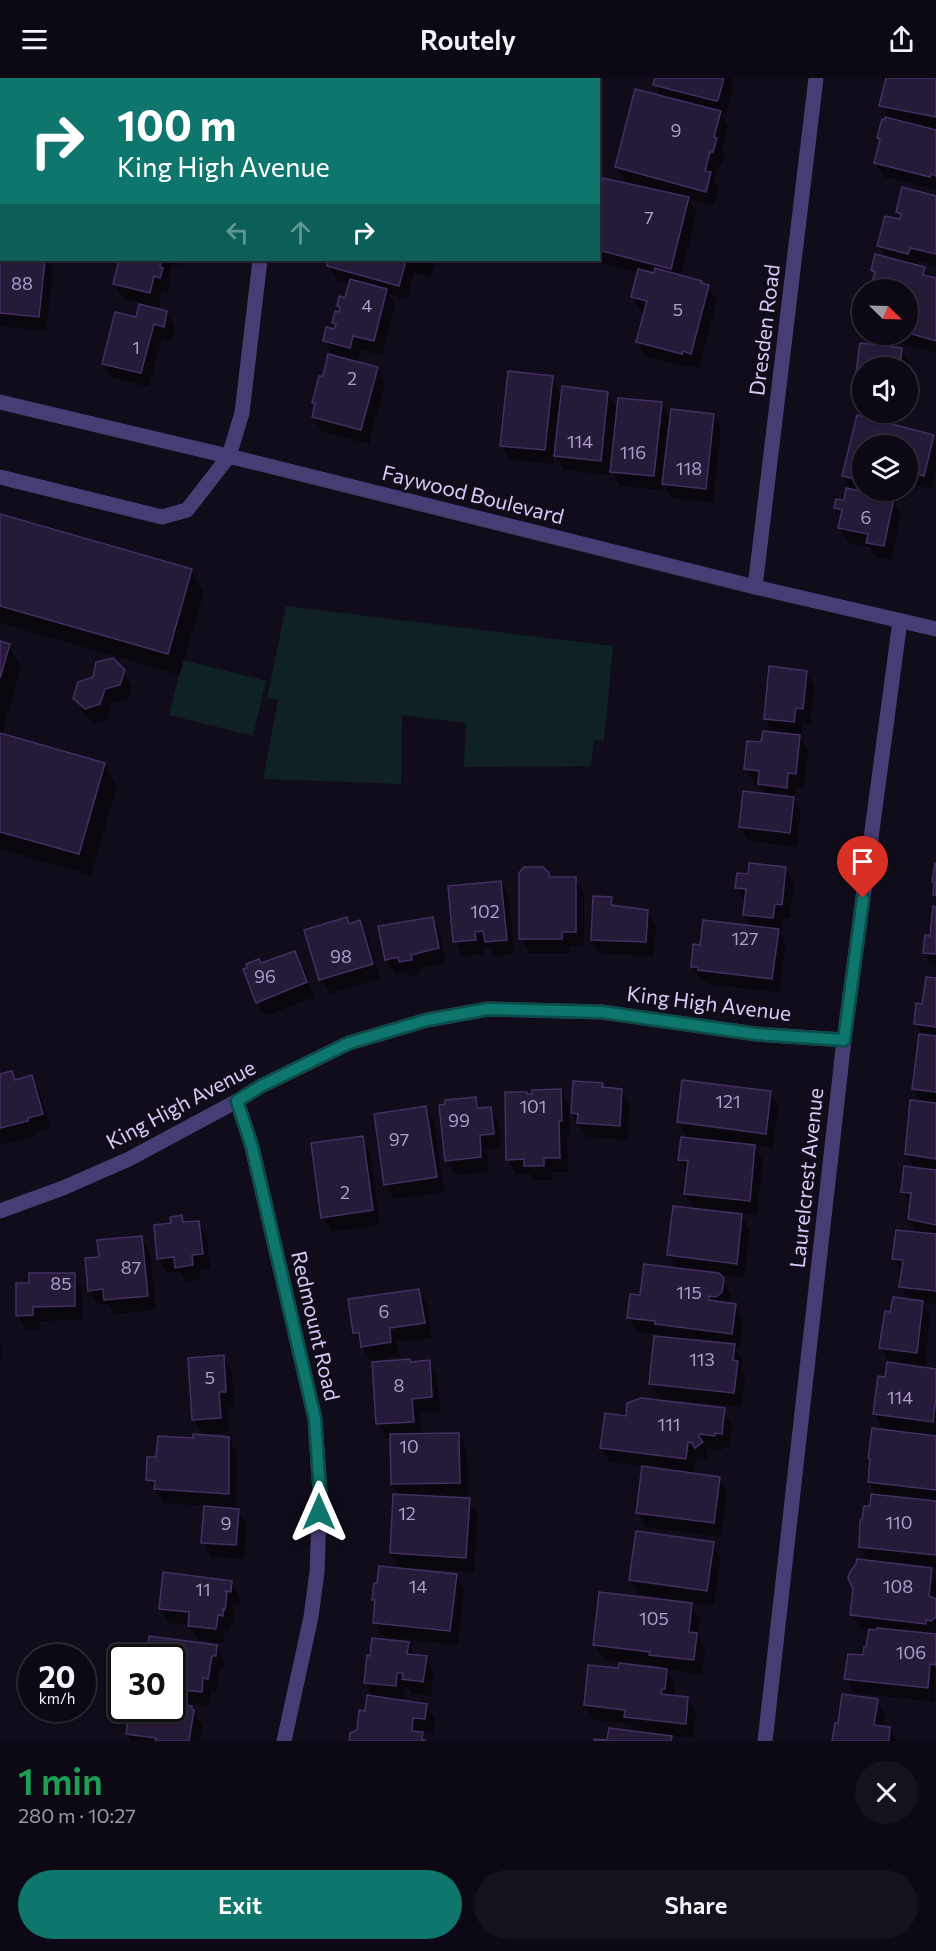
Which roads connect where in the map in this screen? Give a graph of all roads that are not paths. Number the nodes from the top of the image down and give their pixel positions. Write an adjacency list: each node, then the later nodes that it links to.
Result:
1 (816, 78): 6 (street, Dresden Road)
2 (260, 261): 4 (street)
3 (0, 402): 4 (street, Faywood Boulevard)
4 (229, 456): 5 (street); 6 (street, Faywood Boulevard)
5 (0, 477)
6 (755, 587): 7 (street, Faywood Boulevard)
7 (900, 621): 8 (street, Faywood Boulevard); 9 (street, Laurelcrest Avenue)
8 (936, 629)
9 (844, 1040): 10 (street, King High Avenue); 13 (street, Laurelcrest Avenue)
10 (237, 1101): 11 (street, King High Avenue); 12 (street, Redmount Road)
11 (0, 1211)
12 (284, 1741)
13 (765, 1741)

